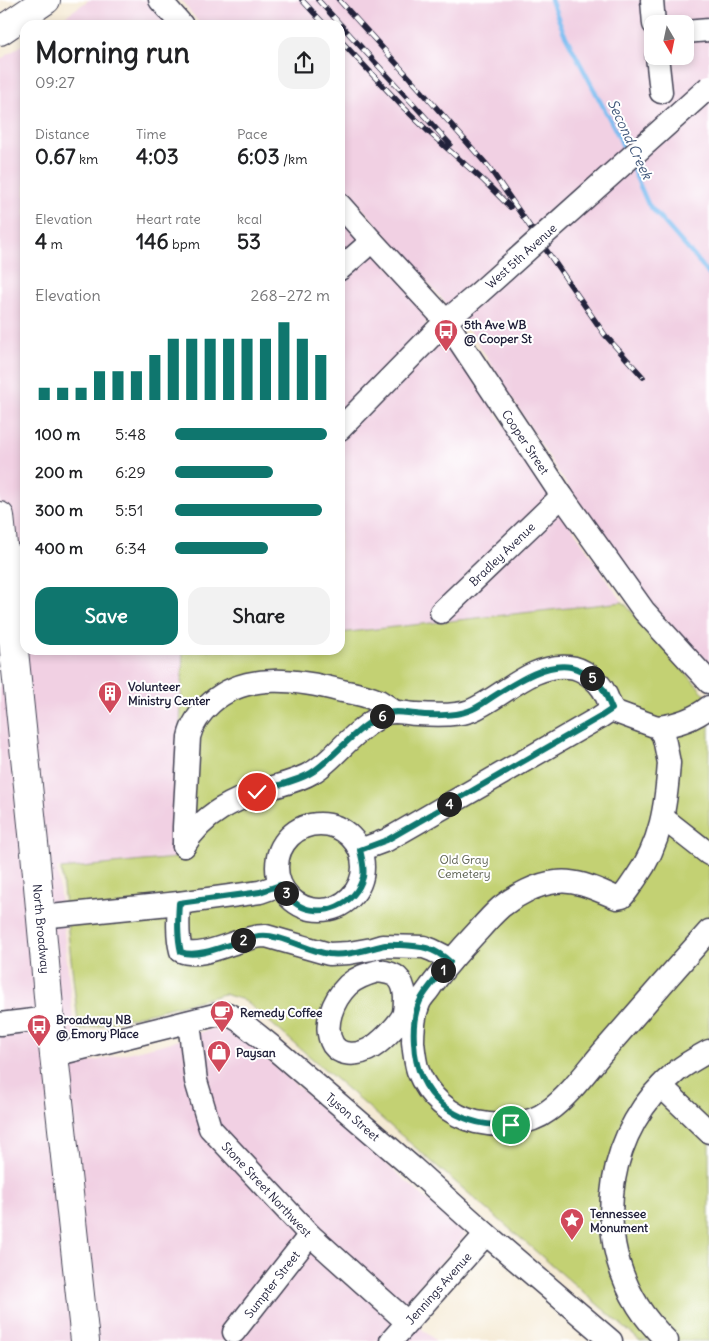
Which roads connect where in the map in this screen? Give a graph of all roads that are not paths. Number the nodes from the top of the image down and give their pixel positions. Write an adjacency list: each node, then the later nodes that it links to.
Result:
1 (46, 0): 7 (main road)
2 (160, 0): 5 (street)
3 (652, 0): 4 (street)
4 (653, 15)
5 (178, 20)
6 (709, 30): 8 (street)
7 (0, 31)
8 (694, 31)
9 (658, 65): 11 (street)
10 (709, 88): 15 (street, West 5th Avenue, bridge)
11 (661, 92)
12 (345, 211): 13 (street, Cooper Street)
13 (372, 241): 14 (street); 15 (street, Cooper Street)
14 (345, 265)
15 (446, 321): 16 (street, West 5th Avenue); 17 (street, Cooper Street)
16 (345, 425)
17 (562, 496): 20 (street, Bradley Avenue); 21 (street, Cooper Street)
18 (0, 516): 19 (main road, North Broadway)
19 (10, 557): 31 (main road, North Broadway)
20 (441, 612)
21 (709, 682)
22 (709, 707): 25 (street)
23 (612, 709): 24 (street); 25 (street); 27 (street)
24 (395, 712): 24 (street)
25 (657, 727): 26 (street)
26 (663, 818): 28 (street); 33 (street)
27 (360, 850): 29 (street); 29 (street)
28 (709, 854)
29 (280, 885): 30 (street)
30 (179, 903): 31 (street); 33 (street)
31 (41, 917): 34 (main road, North Broadway)
32 (709, 931): 33 (street)
33 (450, 962)
34 (50, 1018): 36 (street); 38 (main road, North Broadway)
35 (189, 1022): 38 (street, Tyson Street); 41 (street, Tyson Street); 42 (street, Stone Street Northwest)
36 (0, 1024)
37 (709, 1051): 39 (street)
38 (54, 1055): 45 (main road, North Broadway)
39 (660, 1086): 40 (street); 48 (street)
40 (709, 1132)
41 (486, 1234): 43 (street, Jennings Avenue); 47 (street, Tyson Street)
42 (310, 1235): 43 (street, Stone Street Northwest); 44 (street, Sumpter Street)
43 (407, 1322): 46 (street, Jennings Avenue)
44 (234, 1332)
45 (85, 1341)
46 (391, 1341)
47 (611, 1341)
48 (667, 1341)

